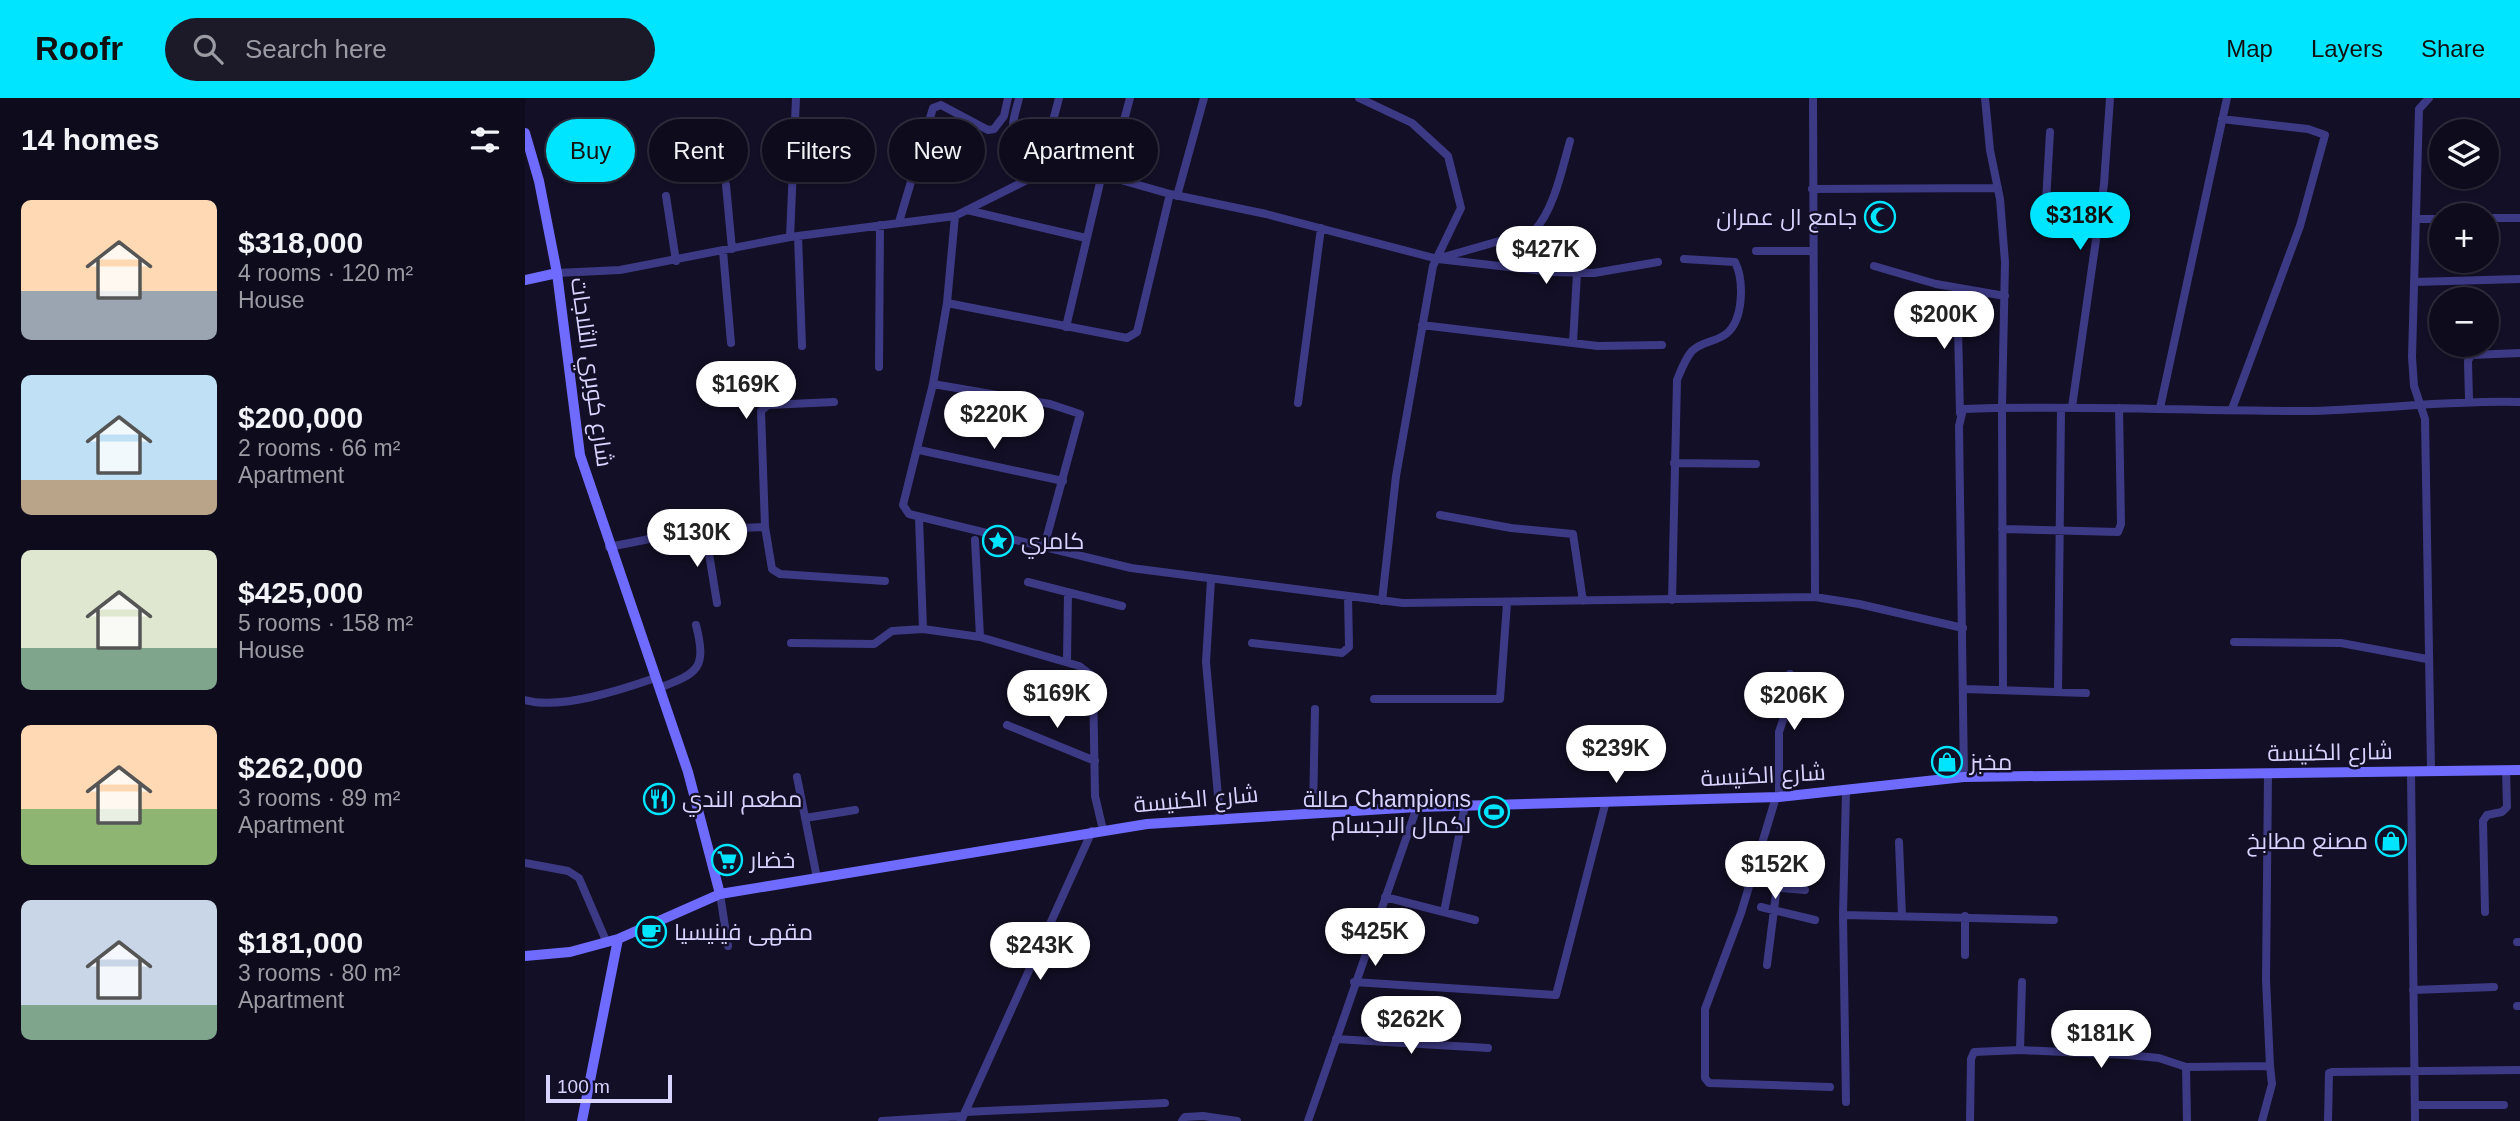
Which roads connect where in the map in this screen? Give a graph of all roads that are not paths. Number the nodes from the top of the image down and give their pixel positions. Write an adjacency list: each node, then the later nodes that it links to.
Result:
1 (796, 98): 38 (street)
2 (1008, 98): 34 (street)
3 (1019, 98): 13 (street)
4 (1059, 98): 14 (street)
5 (1130, 98): 15 (street)
6 (1204, 98): 26 (street)
7 (1359, 98): 43 (street)
8 (1813, 98): 25 (street)
9 (1985, 98): 24 (street)
10 (2110, 98): 36 (street)
11 (2227, 98): 16 (street)
12 (2428, 98): 32 (street)
13 (1016, 119)
14 (1053, 119)
15 (1123, 119)
16 (2222, 119): 74 (street); 75 (street)
17 (2050, 132): 36 (street)
18 (525, 133): 48 (main road, شارع كوبري الثلاجات)
19 (1570, 141): 43 (street)
20 (1022, 182): 28 (street)
21 (1103, 182): 39 (street)
22 (1129, 182): 26 (street)
23 (726, 185): 40 (street)
24 (1998, 188): 25 (street); 54 (street)
25 (1812, 189): 42 (street)
26 (1173, 195): 37 (street); 57 (street)
27 (666, 196): 45 (street)
28 (967, 209): 29 (street); 39 (street)
29 (955, 216): 34 (street); 55 (street)
30 (2499, 218): 31 (street)
31 (2519, 218)
32 (2417, 219): 33 (street); 52 (street)
33 (2429, 219)
34 (899, 222): 35 (street)
35 (880, 225): 38 (street); 63 (street)
36 (2098, 225): 70 (street)
37 (1321, 228): 43 (street); 67 (street)
38 (794, 237): 40 (street); 61 (street)
39 (1086, 238): 57 (street)
40 (728, 250): 45 (street); 58 (street)
41 (1756, 250): 42 (street)
42 (1812, 251): 95 (street)
43 (1436, 259): 49 (street); 56 (street)
44 (1683, 259): 78 (street)
45 (676, 261): 48 (street)
46 (1658, 262): 49 (street)
47 (1874, 266): 53 (street)
48 (557, 273): 51 (main road); 88 (main road, شارع كوبري الثلاجات)
49 (1577, 273): 59 (street)
50 (2520, 279): 52 (street)
51 (525, 280)
52 (2414, 282): 69 (street)
53 (1957, 288): 54 (street); 76 (street)
54 (2005, 296): 71 (street)
55 (947, 303): 57 (street); 64 (street)
56 (1422, 325): 59 (street); 97 (street)
57 (1066, 327)
58 (731, 343)
59 (1573, 343): 60 (street)
60 (1662, 345)
61 (803, 346)
62 (2520, 353): 65 (street)
63 (879, 367)
64 (933, 384): 77 (street); 80 (street)
65 (2469, 400): 68 (street); 69 (street)
66 (834, 401): 83 (street)
67 (1298, 402)
68 (2520, 402)
69 (2421, 403): 75 (street); 109 (street)
70 (2072, 407): 72 (street); 73 (street)
71 (2001, 408): 72 (street); 76 (street); 85 (street)
72 (2061, 408): 86 (street)
73 (2119, 408): 74 (street); 86 (street)
74 (2160, 408): 75 (street)
75 (2232, 409)
76 (1959, 413): 103 (street)
77 (919, 450): 80 (street); 82 (street)
78 (1674, 463): 79 (street); 96 (street)
79 (1756, 464)
80 (1063, 481): 89 (street)
81 (1440, 515): 98 (street)
82 (919, 517): 89 (street); 104 (street)
83 (765, 527): 84 (street); 91 (street)
84 (705, 529): 88 (street); 99 (street)
85 (2002, 529): 86 (street); 114 (street)
86 (2059, 531): 115 (street)
87 (975, 540): 105 (street)
88 (609, 547): 112 (main road, شارع كوبري الثلاجات)
89 (1044, 547): 90 (street)
90 (1211, 580): 94 (street); 137 (street)
91 (885, 581)
92 (1028, 582): 93 (street)
93 (1068, 593): 101 (street); 110 (street)
94 (1348, 596): 97 (street); 108 (street)
95 (1815, 597): 96 (street); 103 (street)
96 (1672, 600): 98 (street)
97 (1381, 601): 100 (street)
98 (1583, 601): 100 (street)
99 (717, 603)
100 (1507, 603): 117 (street)
101 (1122, 606)
102 (696, 625): 112 (street)
103 (1963, 628): 113 (street)
104 (923, 629): 105 (street); 107 (street)
105 (980, 637): 110 (street)
106 (2234, 642): 109 (street)
107 (791, 643)
108 (1252, 643)
109 (2427, 659): 122 (street)
110 (1067, 660): 121 (street)
111 (1790, 674): 130 (street)
112 (657, 683): 118 (street); 145 (main road, شارع كوبري الثلاجات)
113 (1963, 689): 114 (street); 128 (street)
114 (2003, 690): 115 (street)
115 (2057, 692): 116 (street)
116 (2085, 693)
117 (1374, 699)
118 (525, 701)
119 (1315, 709): 135 (street)
120 (1007, 725): 121 (street)
121 (1095, 761): 138 (street)
122 (2431, 770): 123 (main road, شارع الكنيسة); 125 (main road, شارع الكنيسة)
123 (2506, 770): 124 (main road, شارع الكنيسة); 150 (street)
124 (2520, 770)
125 (2411, 771): 126 (main road, شارع الكنيسة); 165 (street)
126 (2268, 774): 128 (main road, شارع الكنيسة); 169 (street)
127 (797, 777): 136 (street)
128 (1964, 777): 129 (main road, شارع الكنيسة)
129 (1846, 792): 130 (main road, شارع الكنيسة); 151 (street)
130 (1777, 797): 131 (main road, شارع الكنيسة); 142 (street)
131 (1606, 801): 132 (main road, شارع الكنيسة); 162 (street)
132 (1465, 805): 133 (main road, شارع الكنيسة); 149 (street)
133 (1417, 807): 135 (main road, شارع الكنيسة); 146 (street)
134 (855, 810): 136 (street)
135 (1313, 812): 137 (main road, شارع الكنيسة)
136 (805, 818): 141 (street)
137 (1220, 818): 138 (main road, شارع الكنيسة)
138 (1097, 830): 141 (main road, شارع الكنيسة); 178 (street)
139 (1899, 842): 152 (street)
140 (525, 863): 157 (street)
141 (817, 878): 145 (main road, شارع الكنيسة)
142 (1752, 878): 143 (street); 173 (street)
143 (1777, 886): 144 (street); 148 (street)
144 (1805, 890)
145 (720, 894): 157 (main road, شارع الكنيسة); 158 (street)
146 (1385, 897): 149 (street); 162 (street)
147 (1761, 907): 148 (street)
148 (1774, 911): 155 (street); 161 (street)
149 (1444, 912): 154 (street)
150 (2485, 912)
151 (1843, 915): 152 (street); 174 (street)
152 (1902, 916): 153 (street)
153 (1965, 916): 156 (street); 159 (street)
154 (1475, 920)
155 (1815, 920)
156 (2053, 920)
157 (613, 941): 160 (main road, شارع الكنيسة); 179 (main road)
158 (728, 946)
159 (1965, 955)
160 (525, 956)
161 (1767, 965)
162 (1354, 982): 166 (street)
163 (2022, 982): 168 (street)
164 (2494, 987): 165 (street)
165 (2413, 990): 171 (street)
166 (1336, 1039): 167 (street); 183 (street)
167 (1488, 1048)
168 (2020, 1050): 170 (street); 184 (street)
169 (2270, 1066): 170 (street); 186 (street)
170 (2186, 1067): 185 (street)
171 (2414, 1070): 172 (street); 176 (street); 187 (street)
172 (2520, 1070)
173 (1830, 1087)
174 (1846, 1102)
175 (1165, 1103): 178 (street)
176 (2415, 1105): 177 (street); 188 (street)
177 (2504, 1105)
178 (963, 1116): 180 (street)
179 (582, 1121)
180 (882, 1121)
181 (1182, 1121): 182 (street)
182 (1237, 1121)
183 (1308, 1121)
184 (1970, 1121)
185 (2187, 1121)
186 (2262, 1121)
187 (2328, 1121)
188 (2415, 1121)

